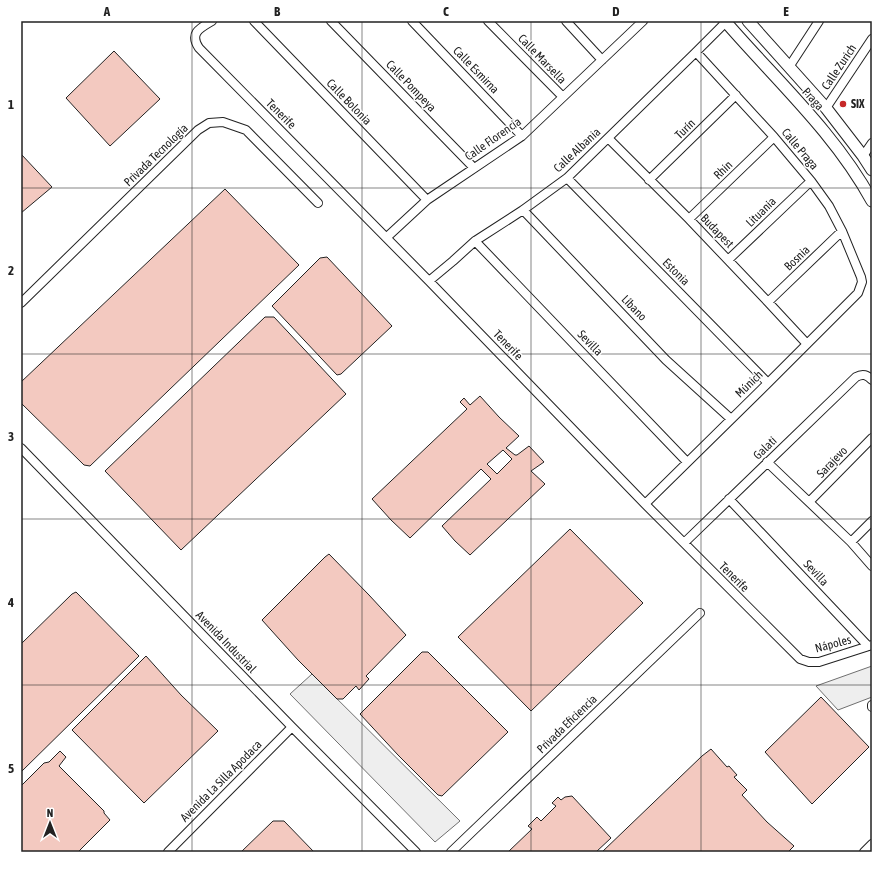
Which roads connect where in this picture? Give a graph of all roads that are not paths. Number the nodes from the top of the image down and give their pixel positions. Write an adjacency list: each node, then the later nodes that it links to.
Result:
1 (212, 21): 34 (street, Tenerife)
2 (254, 21): 28 (street, Calle Bolonia)
3 (331, 21): 23 (street, Calle Pompeya)
4 (412, 21): 18 (street, Calle Esmirna)
5 (488, 21): 16 (street, Calle Marsella)
6 (566, 21): 13 (street)
7 (643, 21): 13 (street, Calle Florencia)
8 (726, 21): 12 (street, Calle Albania); 29 (street, Praga)
9 (819, 21): 14 (street)
10 (749, 22): 14 (street, Praga)
11 (872, 39): 17 (street, Calle Zurich)
12 (696, 52): 15 (street, Calle Praga); 20 (street, Calle Albania)
13 (602, 60): 16 (street, Calle Florencia)
14 (789, 68): 17 (street, Praga)
15 (736, 95): 19 (street, Calle Praga); 26 (street, Turín)
16 (563, 97): 18 (street, Calle Florencia)
17 (826, 108): 22 (street, Praga)
18 (522, 136): 23 (street, Calle Florencia)
19 (774, 137): 27 (street, Calle Praga); 32 (street, Rhin)
20 (608, 138): 25 (street, Calle Albania); 26 (street, Budapest)
21 (872, 143): 22 (street)
22 (863, 156): 24 (street, Praga)
23 (474, 168): 28 (street, Calle Florencia)
24 (872, 170)
25 (566, 178): 31 (street, Calle Albania); 43 (street, Estonia)
26 (649, 180): 32 (street, Budapest)
27 (811, 181): 33 (street, Calle Praga); 36 (street, Lituania)
28 (427, 200): 34 (street, Calle Florencia)
29 (872, 201)
30 (318, 203): 40 (street, Privada Tecnología)
31 (523, 210): 35 (street, Calle Albania); 44 (street, Líbano)
32 (689, 219): 36 (street, Budapest)
33 (842, 231): 37 (street, Calle Praga); 39 (street, Bosnia)
34 (387, 237): 38 (street, Tenerife)
35 (475, 241): 38 (street, Calle Albania); 47 (street, Sevilla)
36 (728, 260): 39 (street, Budapest)
37 (861, 277): 41 (street, Múnich)
38 (429, 281): 51 (street, Tenerife)
39 (768, 302): 41 (street, Budapest)
40 (21, 303)
41 (806, 344): 43 (street, Múnich)
42 (872, 380): 48 (street, Galati)
43 (768, 383): 44 (street, Múnich)
44 (731, 419): 47 (street, Múnich)
45 (872, 438): 50 (street, Sarajevo)
46 (21, 448): 59 (street, Avenida Industrial)
47 (687, 462): 51 (street, Múnich)
48 (767, 462): 49 (street, Galati); 50 (street)
49 (729, 499): 54 (street, Galati); 57 (street, Sevilla)
50 (809, 502): 53 (street)
51 (645, 504): 54 (street, Tenerife)
52 (872, 522): 53 (street)
53 (850, 542): 55 (street)
54 (684, 543): 58 (street, Tenerife)
55 (872, 566)
56 (700, 613): 63 (street, Privada Eficiencia)
57 (870, 646): 58 (street, Nápoles)
58 (800, 659)
59 (292, 727): 61 (street, Avenida La Silla Apodaca); 62 (street, Avenida Industrial)
60 (872, 844): 64 (street)
61 (168, 852)
62 (416, 852)
63 (451, 852)
64 (864, 852)

